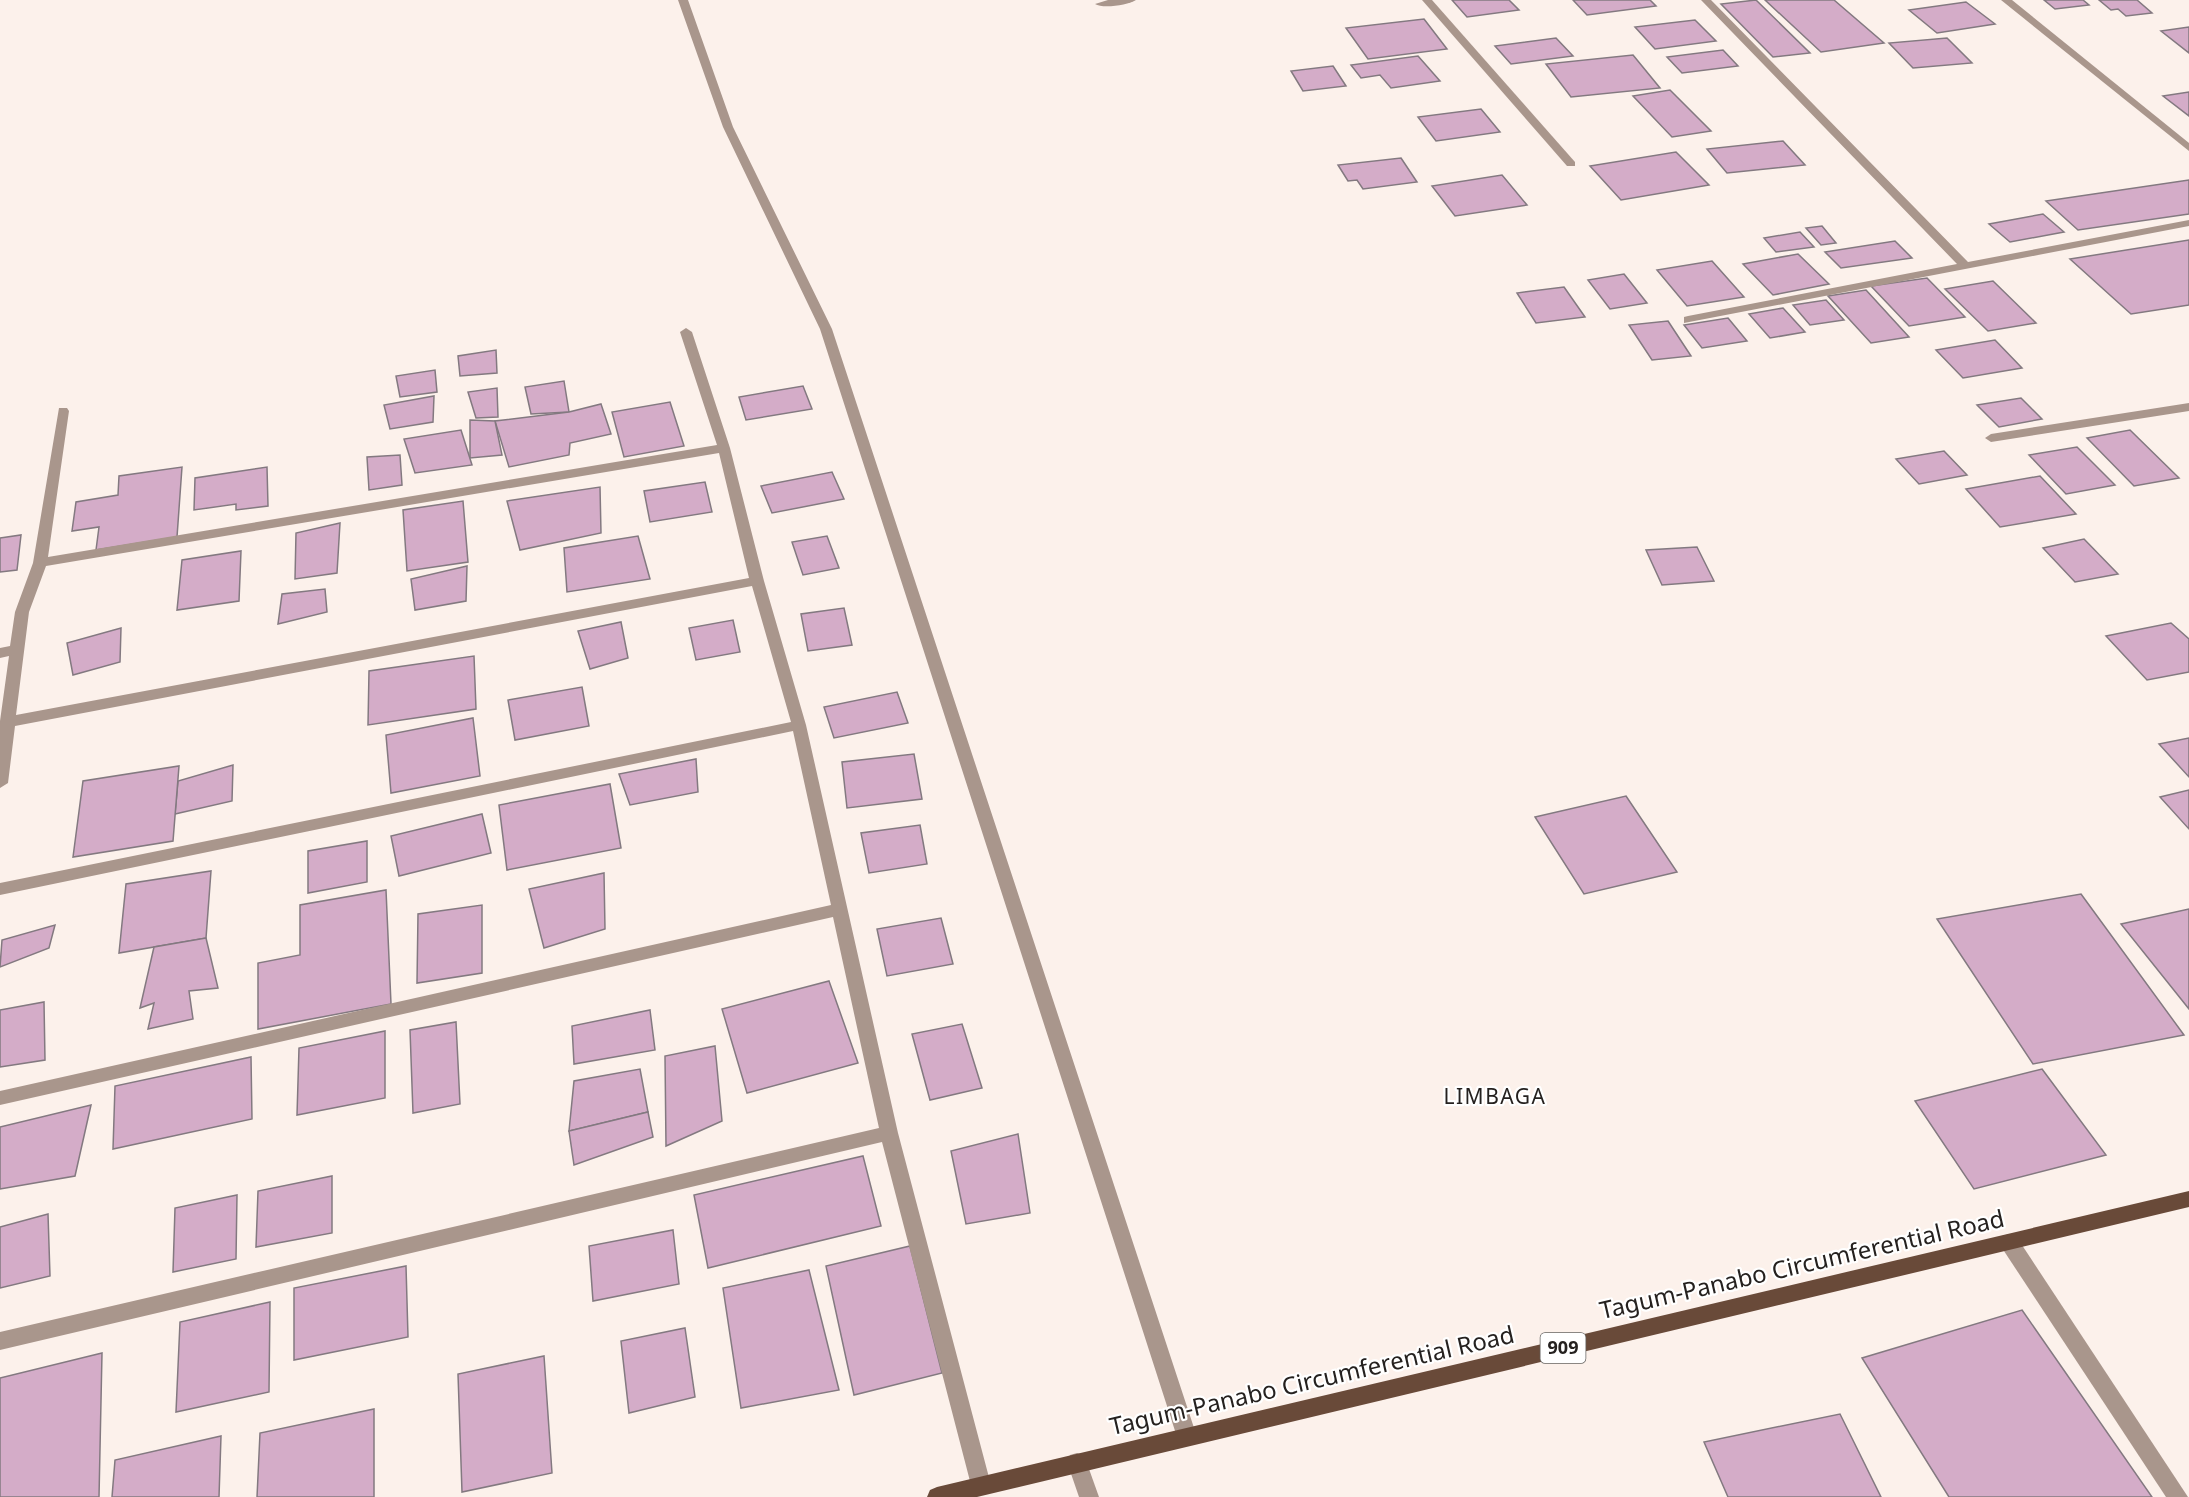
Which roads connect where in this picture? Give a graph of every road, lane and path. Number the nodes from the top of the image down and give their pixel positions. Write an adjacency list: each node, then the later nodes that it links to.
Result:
1 (683, 0): 31 (street)
2 (1131, 0): 6 (street)
3 (1427, 0): 8 (street)
4 (1706, 0): 10 (street)
5 (2006, 0): 7 (street)
6 (1100, 4)
7 (2189, 148)
8 (1571, 164)
9 (2189, 223): 10 (street)
10 (1965, 266): 11 (street)
11 (1688, 320)
12 (686, 332): 16 (street)
13 (2189, 407): 15 (street)
14 (63, 411): 17 (street)
15 (1991, 438)
16 (724, 448): 17 (street); 18 (street)
17 (40, 563): 19 (street)
18 (757, 581): 21 (street); 22 (street)
19 (17, 650): 20 (street); 21 (street)
20 (0, 653)
21 (7, 722): 23 (street)
22 (799, 725): 24 (street); 25 (street)
23 (0, 783)
24 (0, 889)
25 (841, 909): 26 (street); 27 (street)
26 (0, 1098)
27 (889, 1133): 30 (street); 33 (street)
28 (2189, 1199): 29 (main road, Tagum-Panabo Circumferential Road / 909)
29 (2009, 1242): 31 (main road, Tagum-Panabo Circumferential Road / 909); 36 (street)
30 (0, 1341)
31 (1187, 1437): 32 (main road, Tagum-Panabo Circumferential Road / 909)
32 (1077, 1462): 33 (main road, Tagum-Panabo Circumferential Road / 909); 35 (street)
33 (981, 1485): 34 (main road, Tagum-Panabo Circumferential Road / 909)
34 (937, 1497)
35 (1089, 1497)
36 (2178, 1497)

